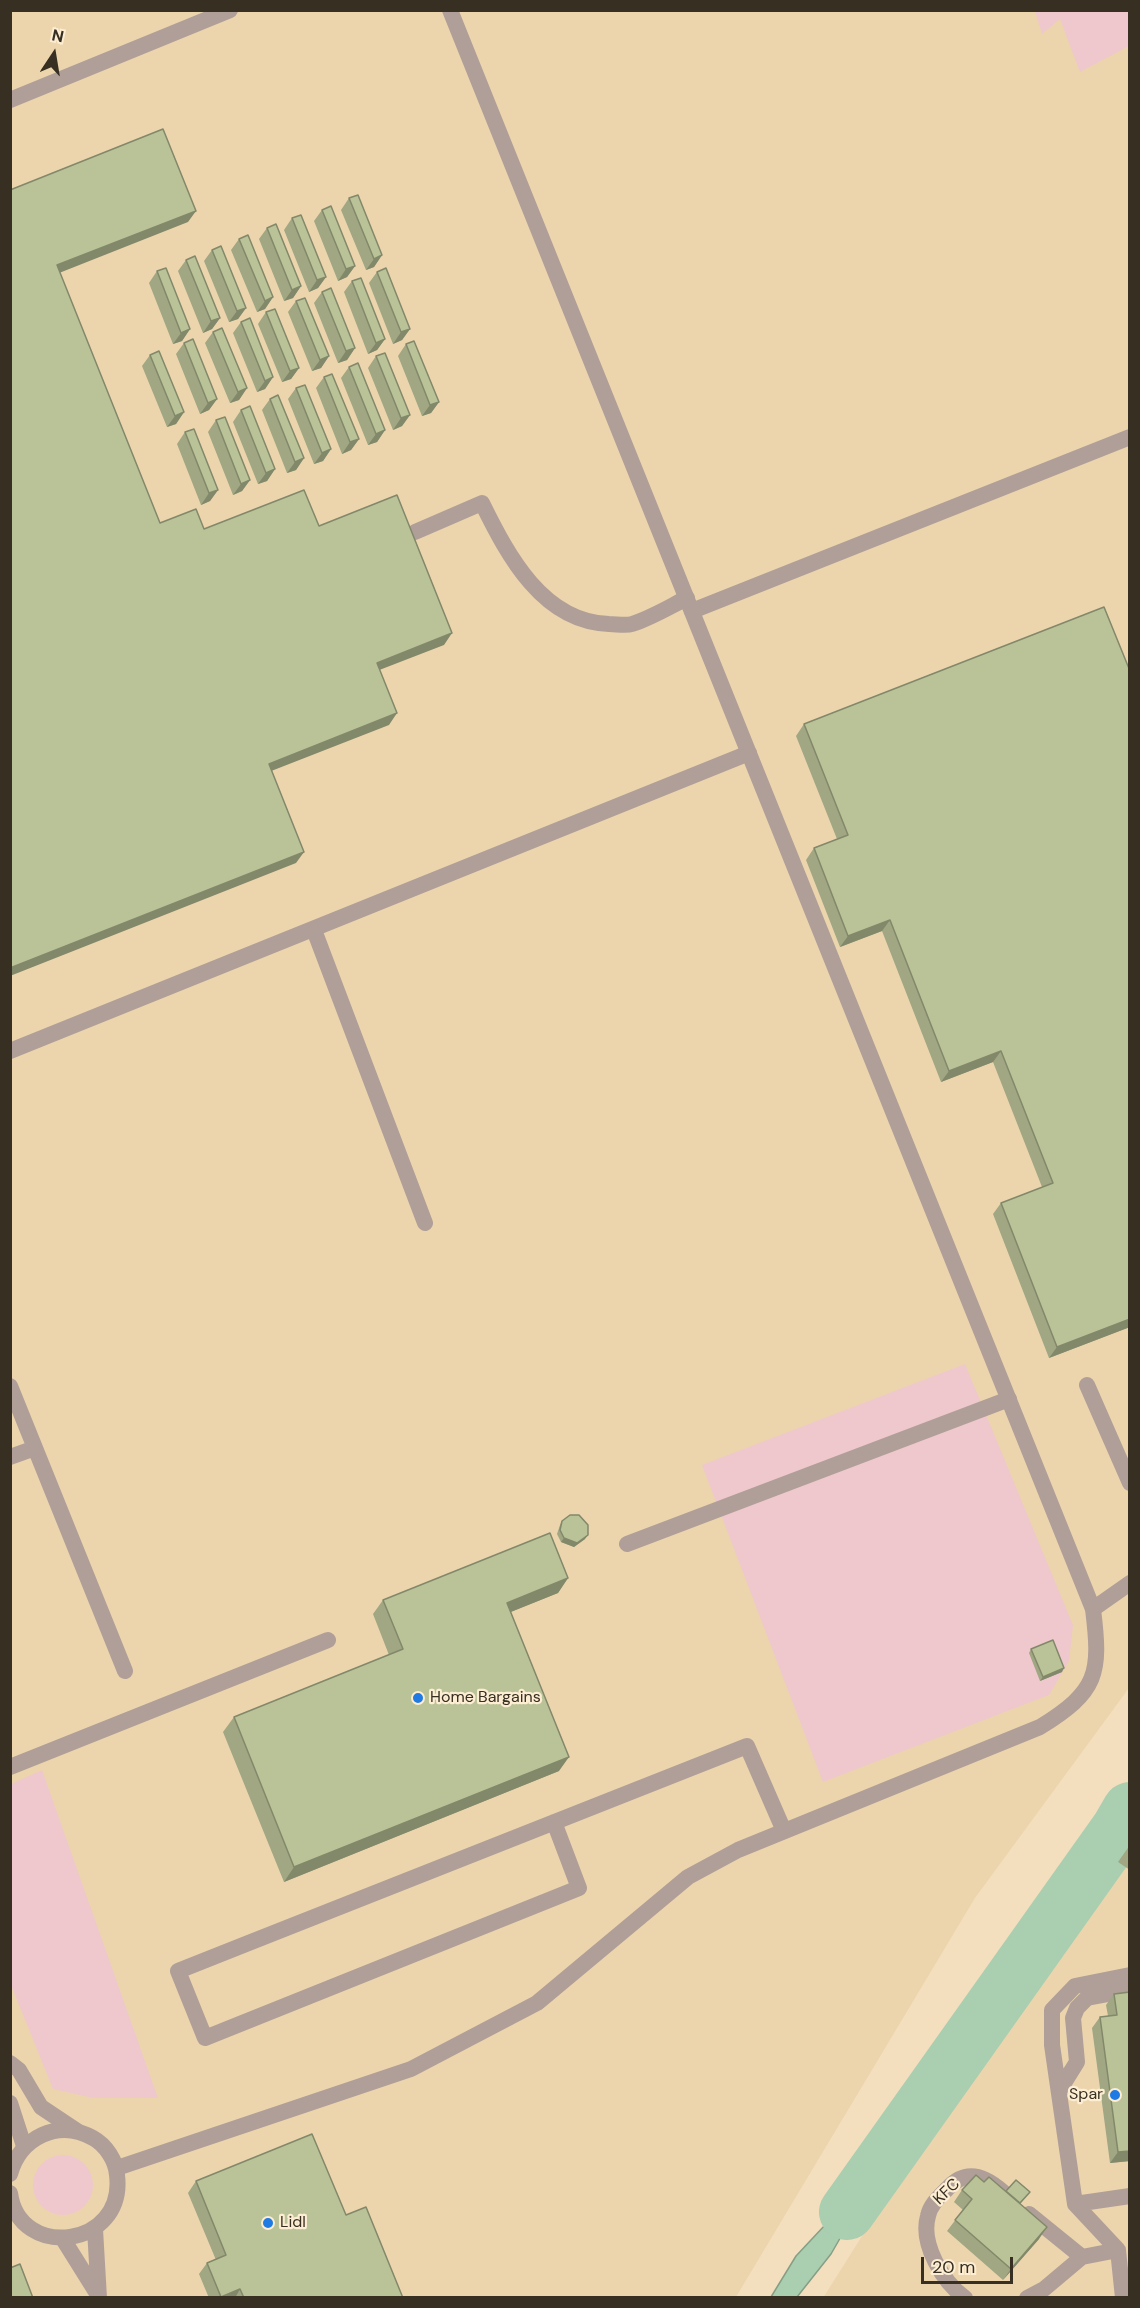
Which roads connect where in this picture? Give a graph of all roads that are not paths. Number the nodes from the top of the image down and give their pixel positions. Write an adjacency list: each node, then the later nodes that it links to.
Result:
1 (230, 10): 3 (street)
2 (450, 10): 6 (street)
3 (10, 100)
4 (1130, 437): 6 (street)
5 (415, 532): 6 (street)
6 (689, 605): 7 (street)
7 (749, 753): 8 (street); 13 (street)
8 (314, 930): 9 (street); 10 (street)
9 (10, 1051)
10 (425, 1223)
11 (1087, 1385): 16 (street)
12 (10, 1386): 14 (street)
13 (1009, 1399): 17 (street); 19 (street)
14 (35, 1448): 15 (street); 21 (street)
15 (10, 1457)
16 (1130, 1483)
17 (627, 1544)
18 (1130, 1582): 19 (street)
19 (1093, 1609): 24 (street)
20 (328, 1640): 22 (street)
21 (124, 1671)
22 (10, 1767)
23 (554, 1822): 23 (street); 24 (street)
24 (784, 1831): 33 (street)
25 (1130, 1974): 28 (street)
26 (1130, 1990): 28 (street)
27 (10, 2063): 30 (street)
28 (1059, 2091): 36 (street)
29 (10, 2103): 31 (street)
30 (76, 2131): 31 (street); 33 (street)
31 (24, 2146): 32 (street)
32 (12, 2168)
33 (117, 2168): 39 (street)
34 (10, 2193): 38 (street)
35 (1130, 2196): 36 (street)
36 (1075, 2204): 41 (street)
37 (10, 2227): 38 (street)
38 (30, 2227): 40 (street)
39 (96, 2229): 40 (street); 43 (street)
40 (63, 2238): 43 (street)
41 (1118, 2250): 42 (street); 46 (street)
42 (1082, 2257): 44 (street, KFC); 45 (street)
43 (99, 2297)
44 (965, 2298)
45 (1027, 2298)
46 (1123, 2298)

